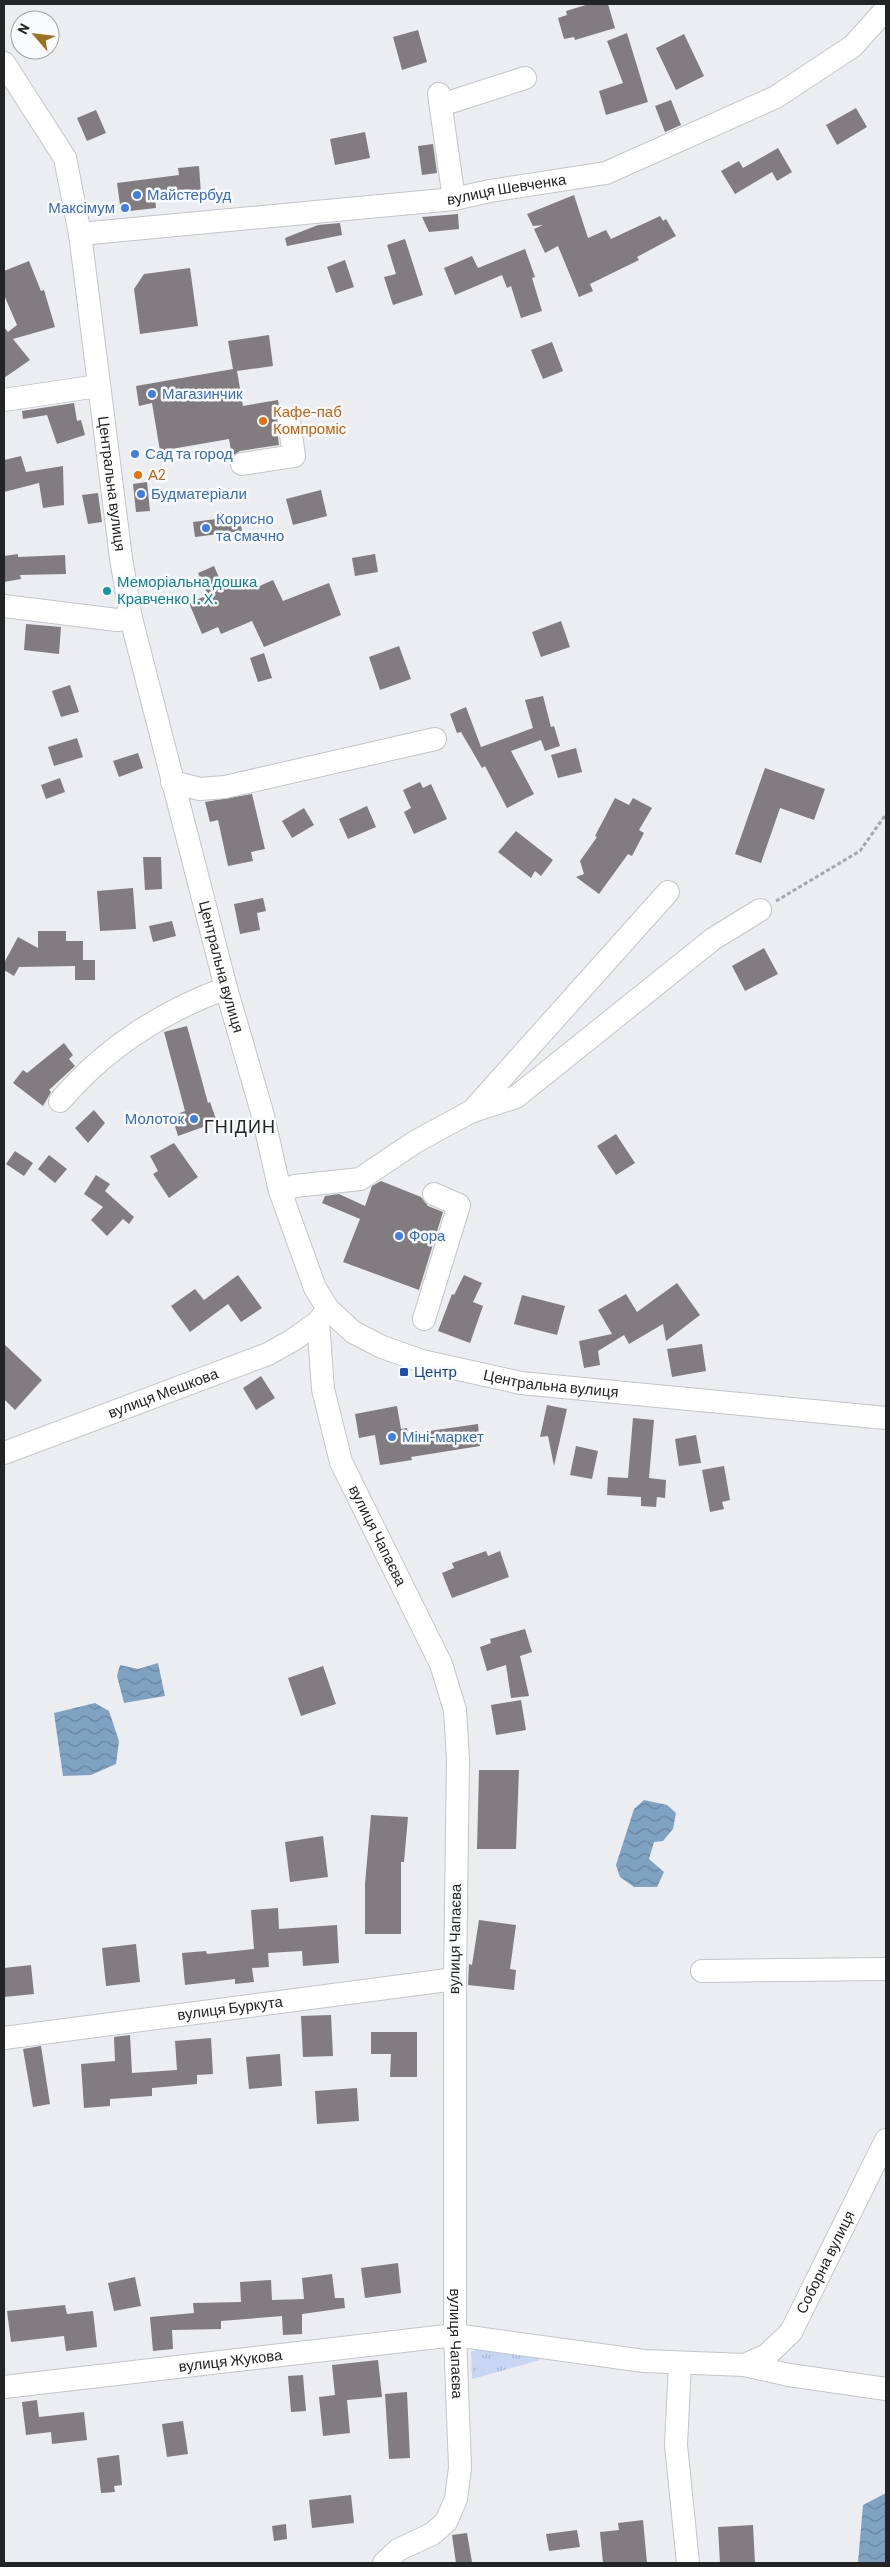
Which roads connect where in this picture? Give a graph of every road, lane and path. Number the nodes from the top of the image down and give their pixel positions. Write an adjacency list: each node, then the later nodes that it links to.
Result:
1 (886, 9): 4 (street, вулиця Шевченка)
2 (4, 63): 5 (street, Центральна вулиця)
3 (525, 78): 4 (street)
4 (454, 199): 5 (street, вулиця Шевченка)
5 (80, 234): 6 (street, Центральна вулиця)
6 (98, 386): 7 (street); 11 (street, Центральна вулиця)
7 (4, 400)
8 (289, 420): 9 (street)
9 (242, 464)
10 (4, 606): 11 (street)
11 (131, 618): 13 (street, Центральна вулиця)
12 (435, 739): 13 (street)
13 (172, 782): 17 (street, Центральна вулиця)
14 (886, 814): 16 (path)
15 (668, 892): 19 (street)
16 (760, 910): 19 (street)
17 (226, 988): 18 (street); 20 (street, Центральна вулиця)
18 (60, 1101)
19 (472, 1111): 20 (street)
20 (280, 1190): 22 (street, Центральна вулиця)
21 (434, 1194): 23 (street)
22 (323, 1316): 24 (street, Центральна вулиця); 25 (street, вулиця Мешкова); 28 (street, вулиця Чапаєва)
23 (424, 1319)
24 (886, 1418)
25 (4, 1453)
26 (886, 1969): 27 (street)
27 (702, 1971)
28 (454, 1979): 29 (street, вулиця Буркута); 31 (street, вулиця Чапаєва)
29 (4, 2038)
30 (886, 2140): 33 (street, Соборна вулиця)
31 (455, 2335): 32 (street, вулиця Жукова); 34 (street, вулиця Жукова); 36 (street, вулиця Чапаєва)
32 (680, 2363): 33 (street, Соборна вулиця); 37 (street)
33 (744, 2365): 35 (street, Соборна вулиця)
34 (4, 2387)
35 (886, 2389)
36 (384, 2563)
37 (688, 2563)

